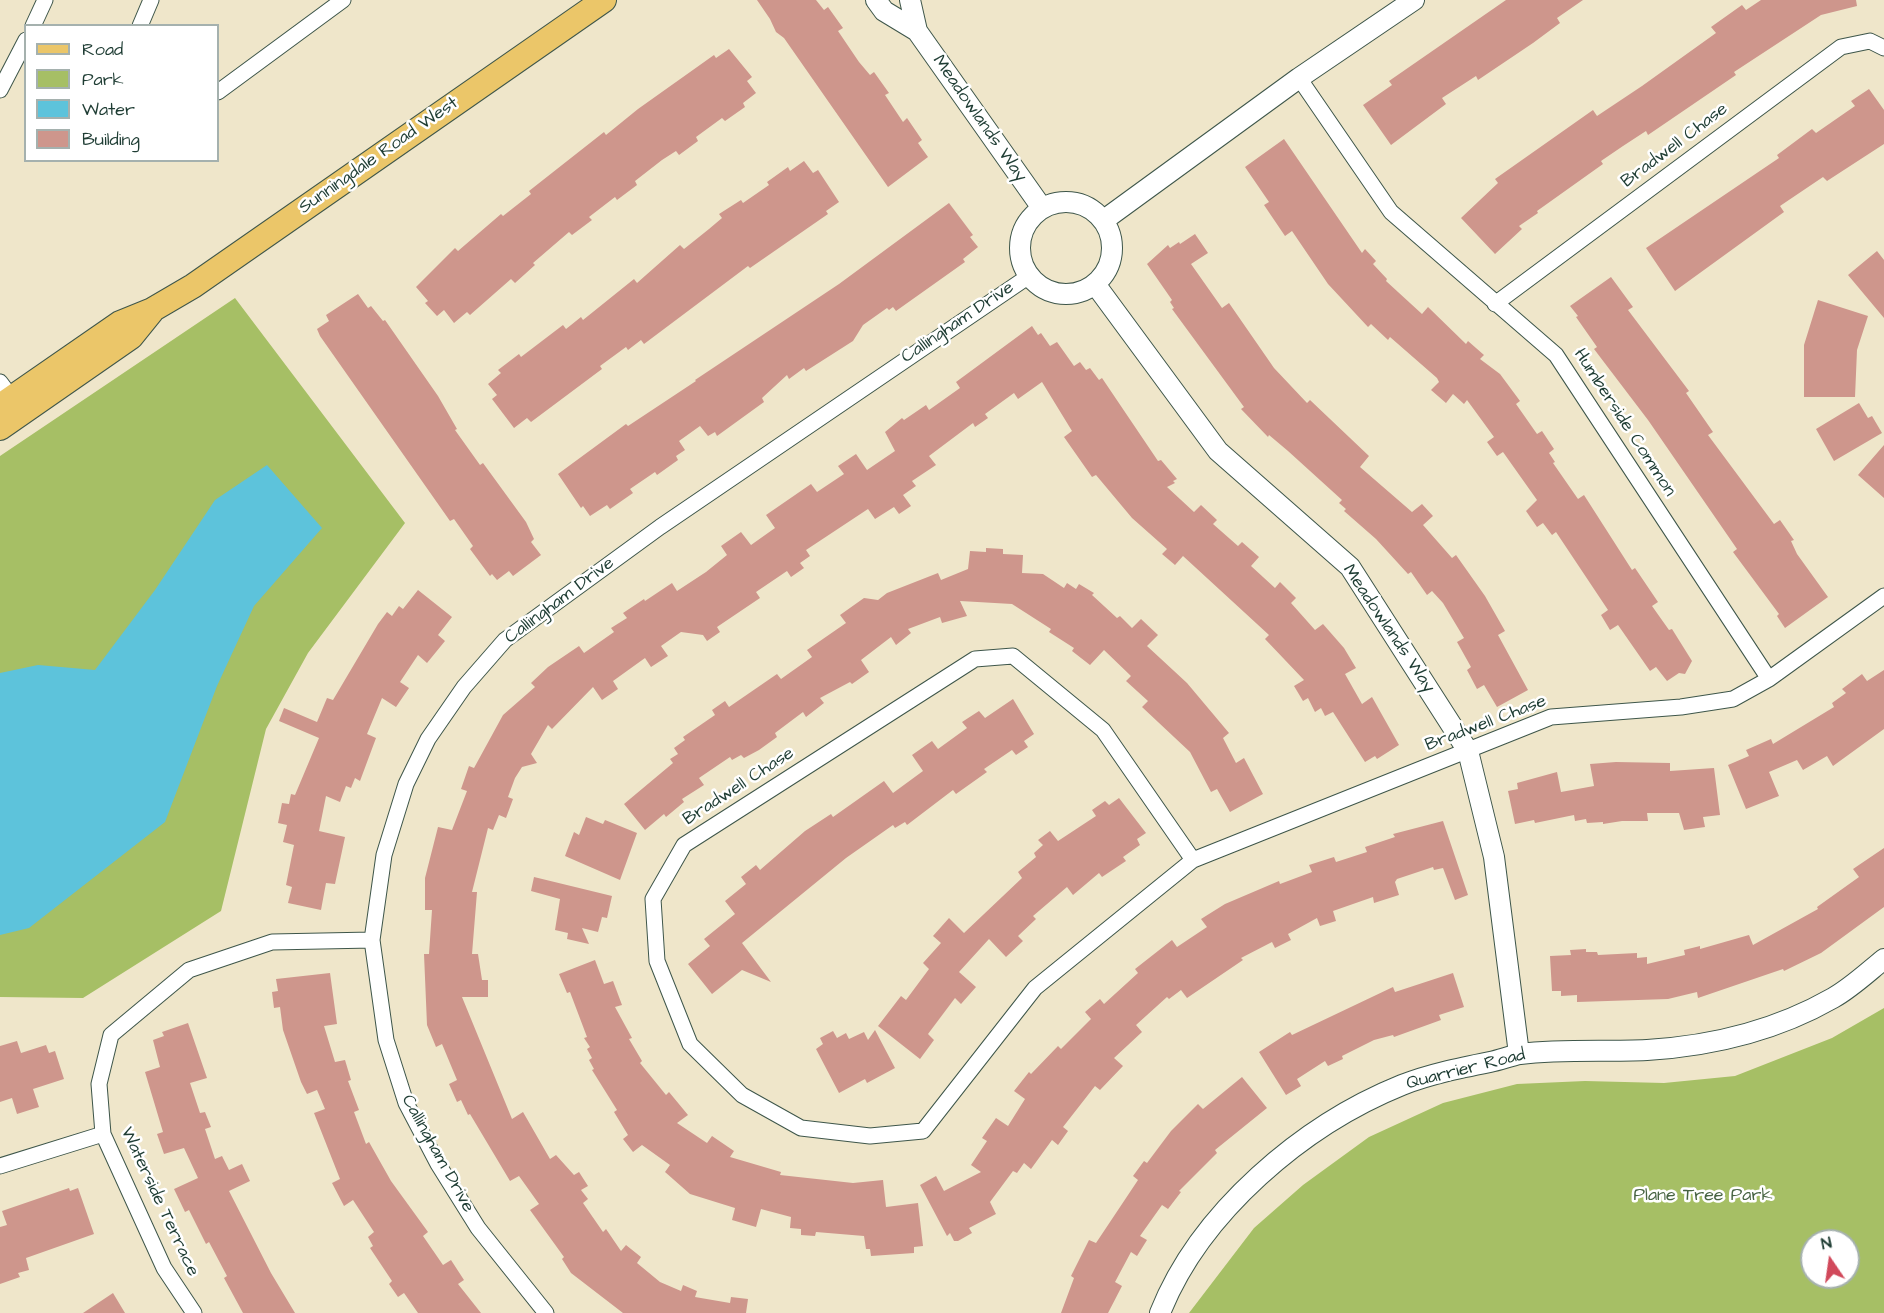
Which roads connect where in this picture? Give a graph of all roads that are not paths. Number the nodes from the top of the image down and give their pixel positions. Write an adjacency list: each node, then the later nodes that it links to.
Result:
1 (45, 0): 8 (street)
2 (151, 0): 9 (street)
3 (343, 0): 15 (street)
4 (604, 0): 21 (main road, Sunningdale Road West)
5 (876, 0): 10 (street, Meadowlands Way)
6 (910, 0): 10 (street, Meadowlands Way)
7 (1414, 0): 13 (street)
8 (34, 24)
9 (141, 24)
10 (917, 31): 16 (street, Meadowlands Way)
11 (24, 44): 14 (street)
12 (1884, 48): 20 (street, Bradwell Chase)
13 (1299, 78): 17 (street); 20 (street, Humberside Common)
14 (0, 90)
15 (219, 91)
16 (1041, 208): 17 (street); 18 (street)
17 (1104, 220): 19 (street)
18 (1029, 276): 19 (street); 28 (street, Callingham Drive)
19 (1095, 284): 26 (street, Meadowlands Way)
20 (1496, 304): 25 (street, Humberside Common)
21 (152, 310): 22 (main road, Sunningdale Road West); 23 (main road, Sunningdale Road West)
22 (4, 395)
23 (0, 428)
24 (1884, 596): 25 (street, Bradwell Chase)
25 (1769, 679): 26 (street, Bradwell Chase)
26 (1468, 751): 27 (street, Bradwell Chase); 30 (street, Meadowlands Way)
27 (1193, 860): 27 (street, Bradwell Chase)
28 (372, 940): 31 (street, Waterside Terrace); 34 (street, Callingham Drive)
29 (1884, 959): 30 (street, Quarrier Road)
30 (1519, 1054): 35 (street, Quarrier Road)
31 (103, 1134): 32 (street); 33 (street, Waterside Terrace)
32 (0, 1166)
33 (194, 1313)
34 (546, 1313)
35 (1160, 1313)

